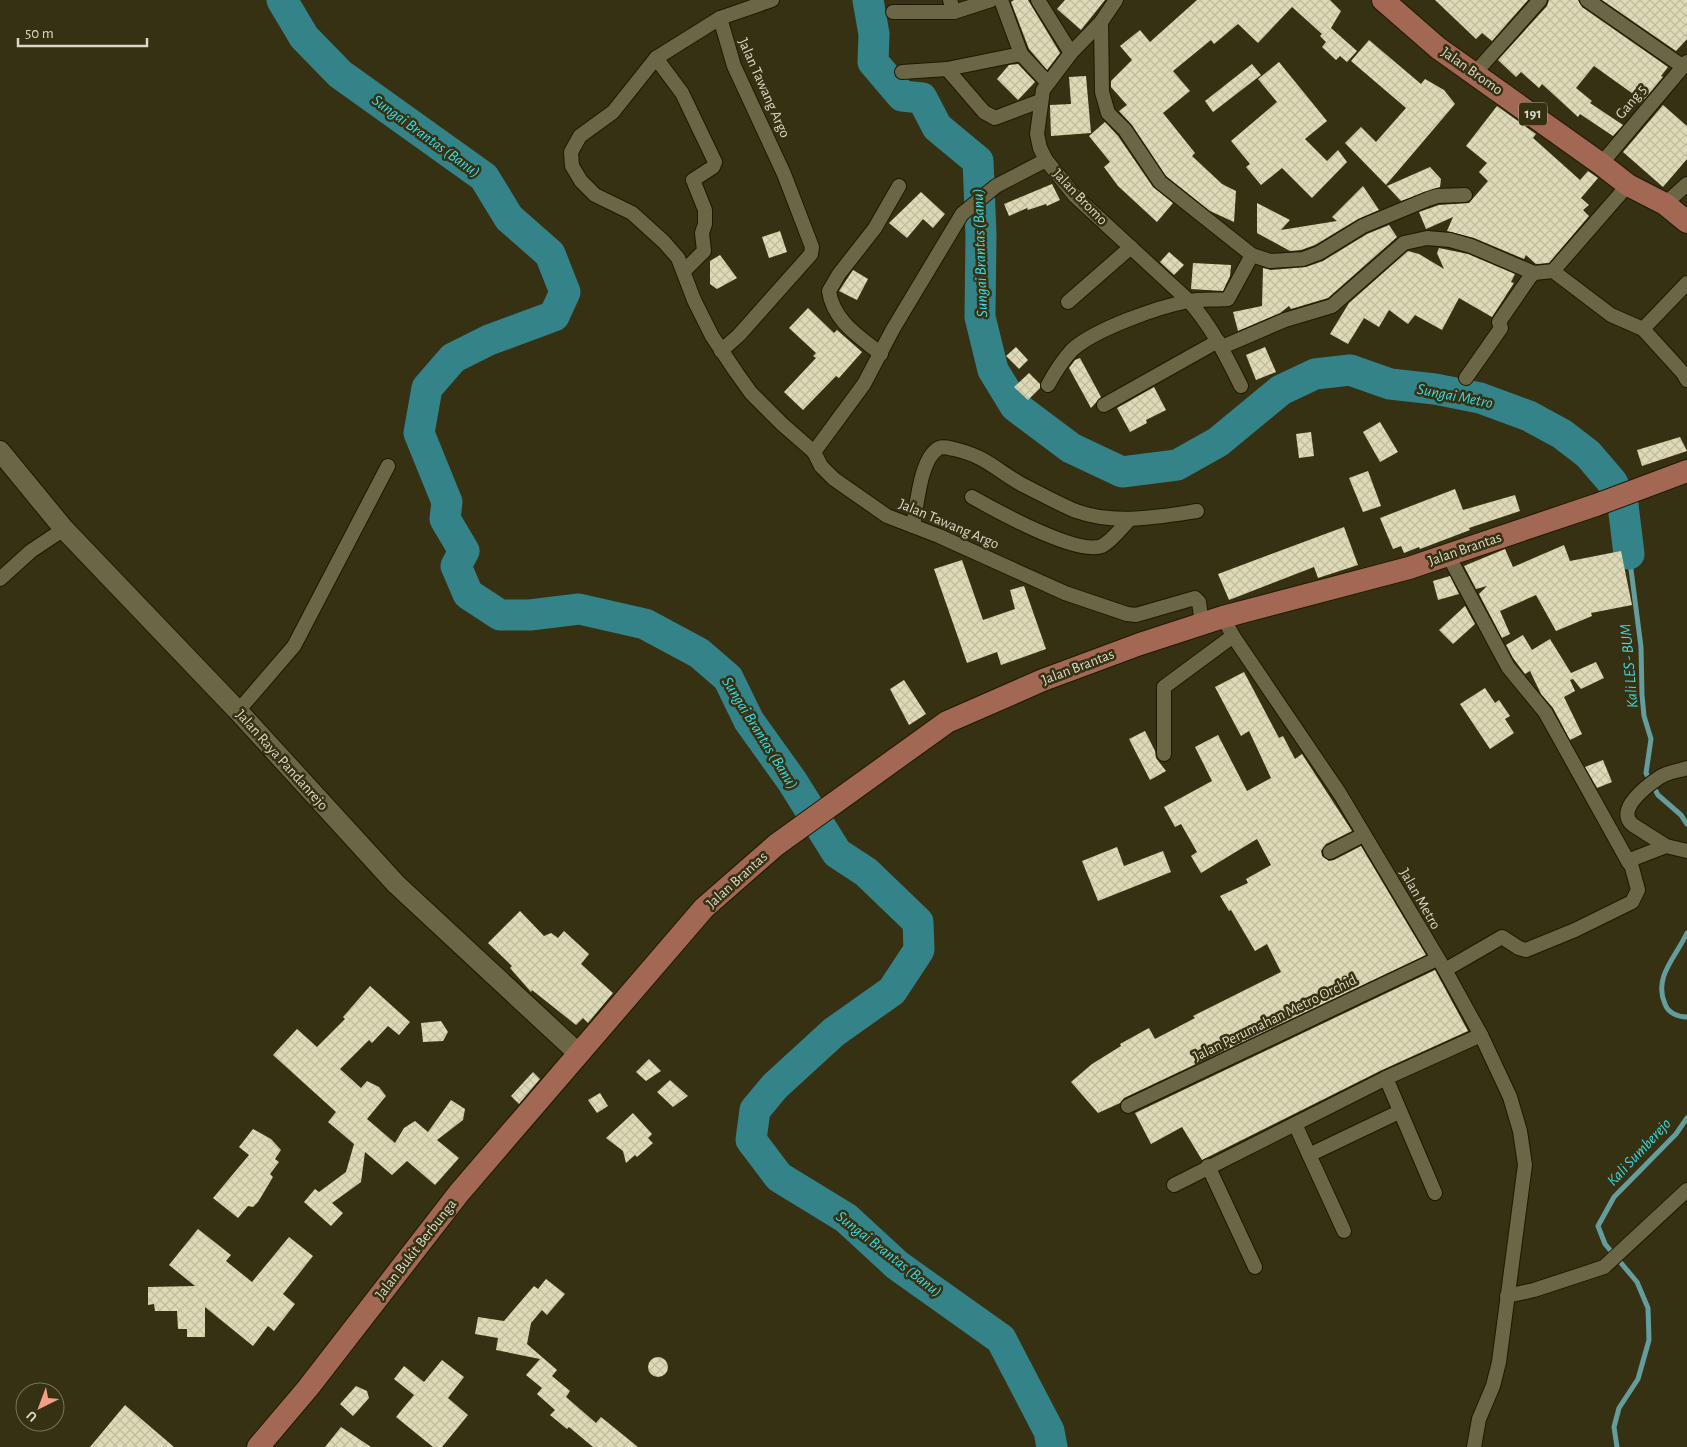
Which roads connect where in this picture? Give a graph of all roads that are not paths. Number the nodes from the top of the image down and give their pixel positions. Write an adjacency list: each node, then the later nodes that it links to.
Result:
1 (772, 0): 11 (street)
2 (991, 0): 9 (street)
3 (1001, 0): 14 (street)
4 (1038, 0): 13 (street)
5 (1116, 0): 12 (street)
6 (1383, 0): 19 (main road, Jalan Bromo / 191)
7 (1540, 0): 19 (street)
8 (1587, 0): 16 (street)
9 (952, 6): 10 (street)
10 (892, 12)
11 (720, 18): 15 (street, Jalan Tawang Argo); 40 (street, Jalan Tawang Argo)
12 (1101, 22): 13 (street); 31 (street)
13 (1071, 53): 20 (street)
14 (1021, 54): 17 (street); 20 (street)
15 (656, 58): 32 (street); 32 (street, Jalan Tawang Argo)
16 (1685, 64): 23 (street, Gang 5)
17 (947, 70): 18 (street); 21 (street)
18 (902, 72)
19 (1475, 73): 23 (main road, Jalan Bromo / 191)
20 (1047, 82): 21 (street)
21 (1040, 101): 22 (street)
22 (1046, 160): 30 (street, Jalan Bromo); 41 (street, Jalan Bromo)
23 (1601, 164): 25 (main road, Jalan Bromo / 191)
24 (1687, 184): 28 (street)
25 (1628, 185): 28 (main road, Jalan Bromo / 191); 33 (street)
26 (899, 186): 41 (street)
27 (1465, 195): 31 (street)
28 (1665, 204): 29 (main road, Jalan Bromo / 191)
29 (1687, 222)
30 (1132, 247): 36 (street, Jalan Bromo); 37 (street)
31 (1252, 255): 36 (street)
32 (684, 271): 40 (street, Jalan Tawang Argo)
33 (1553, 271): 34 (street); 38 (street)
34 (1534, 273): 39 (street); 42 (street)
35 (1687, 284): 38 (street)
36 (1189, 301): 39 (street, Jalan Bromo); 44 (street)
37 (1068, 302)
38 (1643, 329): 43 (street)
39 (1220, 344): 45 (street, Jalan Bromo); 46 (street)
40 (721, 351): 48 (street, Jalan Tawang Argo)
41 (881, 354): 48 (street, Jalan Bromo)
42 (1466, 378)
43 (1687, 380)
44 (1048, 385)
45 (1241, 386)
46 (1104, 405)
47 (0, 451): 55 (main road, Jalan Raya Pandanrejo)
48 (814, 452): 54 (street, Jalan Tawang Argo)
49 (388, 466): 59 (street)
50 (1687, 471): 56 (main road, Jalan Brantas)
51 (972, 497): 53 (street)
52 (1197, 511): 53 (street)
53 (1130, 519): 54 (street)
54 (913, 526): 58 (street, Jalan Tawang Argo)
55 (64, 529): 57 (street); 59 (main road, Jalan Raya Pandanrejo)
56 (1448, 555): 58 (main road, Jalan Brantas); 66 (street)
57 (0, 579)
58 (1219, 626): 60 (street); 62 (street, Jalan Metro); 69 (main road, Jalan Brantas)
59 (238, 711): 69 (main road, Jalan Raya Pandanrejo)
60 (1164, 754)
61 (1687, 768): 63 (street)
62 (1364, 835): 65 (street); 67 (street, Jalan Metro)
63 (1666, 846): 64 (street); 66 (street)
64 (1687, 851)
65 (1330, 852)
66 (1629, 863): 67 (street, Jalan Perumahan Metro Orchid)
67 (1441, 965): 68 (street, Jalan Metro); 71 (street, Jalan Perumahan Metro Orchid)
68 (1481, 1035): 70 (street); 81 (street, Jalan Metro)
69 (579, 1054): 82 (main road, Jalan Bukit Berbunga)
70 (1386, 1078): 72 (street); 73 (street)
71 (1128, 1106)
72 (1399, 1112): 74 (street); 78 (street)
73 (1295, 1124): 74 (street); 75 (street)
74 (1309, 1155): 79 (street)
75 (1208, 1166): 76 (street); 80 (street)
76 (1174, 1185)
77 (1687, 1190): 81 (street)
78 (1435, 1193)
79 (1344, 1231)
80 (1254, 1267)
81 (1507, 1296): 83 (street, Jalan Metro)
82 (258, 1447)
83 (1474, 1447)

